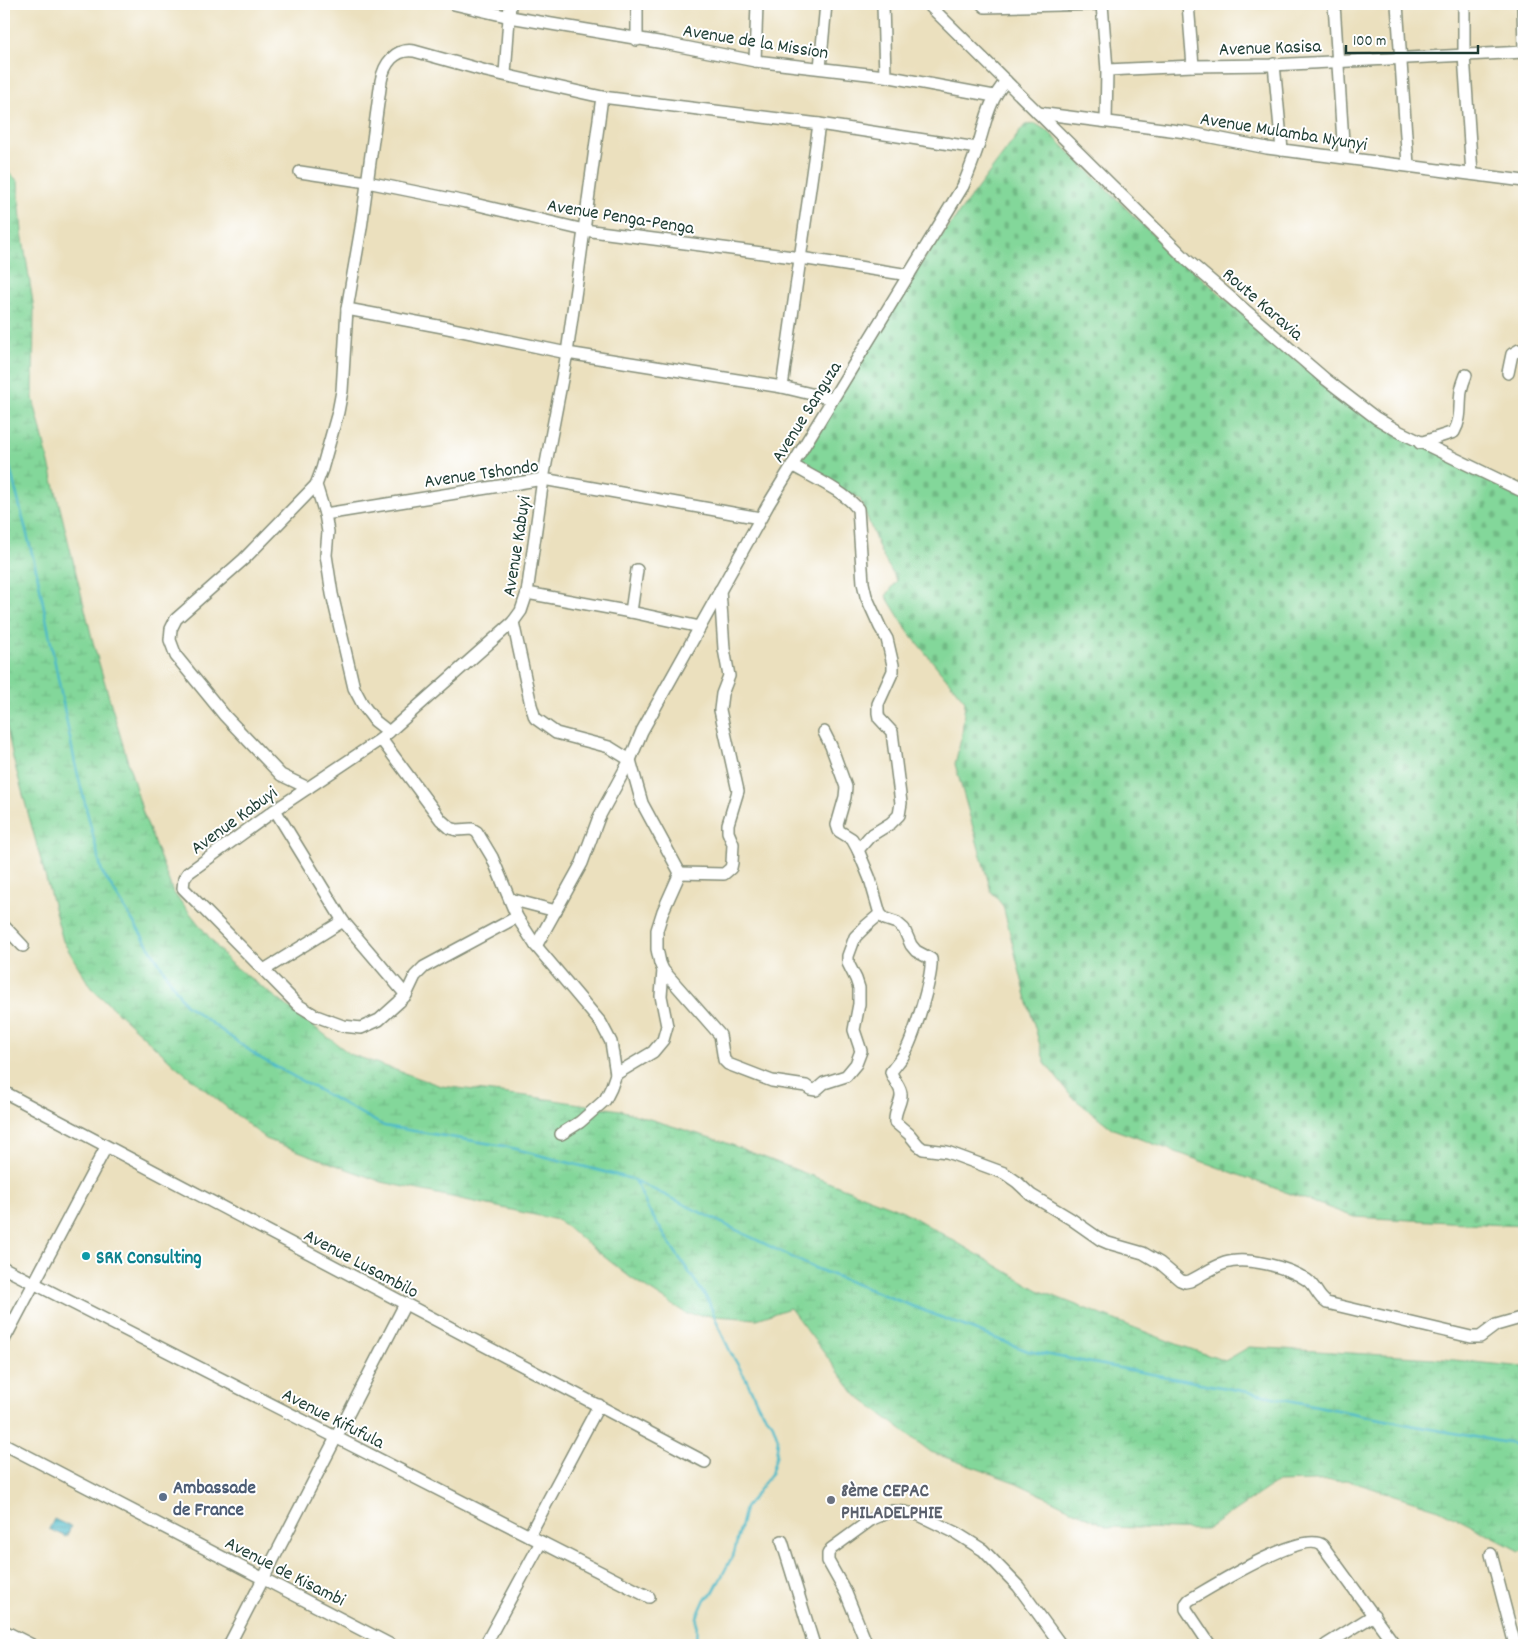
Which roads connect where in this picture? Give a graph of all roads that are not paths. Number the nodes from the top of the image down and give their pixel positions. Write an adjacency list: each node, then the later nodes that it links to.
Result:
1 (454, 4): 15 (street, Avenue de la Mission)
2 (510, 4): 15 (street)
3 (637, 4): 16 (street)
4 (757, 4): 20 (street)
5 (826, 4): 24 (street)
6 (883, 4): 27 (street)
7 (928, 4): 28 (street)
8 (982, 4): 9 (street)
9 (1102, 4): 25 (street)
10 (1188, 4): 23 (street)
11 (1334, 4): 21 (street)
12 (1397, 4): 19 (street)
13 (1464, 4): 18 (street)
14 (1523, 4): 17 (street)
15 (510, 17): 16 (street, Avenue de la Mission); 26 (street)
16 (637, 40): 20 (street, Avenue de la Mission)
17 (1524, 51): 18 (street, Avenue Kasisa)
18 (1464, 56): 19 (street, Avenue Kasisa); 39 (street)
19 (1400, 59): 21 (street, Avenue Kasisa); 37 (street)
20 (755, 61): 24 (street, Avenue de la Mission)
21 (1338, 61): 22 (street, Avenue Kasisa); 36 (street)
22 (1274, 64): 23 (street, Avenue Kasisa); 35 (street)
23 (1193, 66): 25 (street, Avenue Kasisa)
24 (820, 68): 27 (street, Avenue de la Mission)
25 (1106, 70): 32 (street)
26 (505, 74): 30 (street); 41 (street)
27 (885, 76): 29 (street, Avenue de la Mission)
28 (1006, 81): 29 (street, Avenue Sanguza); 31 (street, Route Karavia)
29 (994, 96): 34 (street, Avenue Sanguza)
30 (602, 97): 33 (street); 42 (street, Avenue Kabuyi)
31 (1038, 114): 32 (street, Avenue Mulamba Nyunyi); 52 (street, Route Karavia)
32 (1106, 121): 35 (street, Avenue Mulamba Nyunyi)
33 (819, 124): 34 (street); 43 (street)
34 (977, 148): 44 (street, Avenue Sanguza)
35 (1282, 150): 36 (street, Avenue Mulamba Nyunyi)
36 (1344, 157): 37 (street, Avenue Mulamba Nyunyi)
37 (1408, 165): 39 (street, Avenue Mulamba Nyunyi)
38 (300, 172): 41 (street, Avenue Penga-Penga)
39 (1472, 174): 40 (street, Avenue Mulamba Nyunyi)
40 (1524, 181)
41 (367, 182): 42 (street, Avenue Penga-Penga); 45 (street)
42 (584, 230): 43 (street, Avenue Penga-Penga); 47 (street, Avenue Kabuyi)
43 (801, 258): 44 (street, Avenue Penga-Penga); 50 (street)
44 (909, 275): 51 (street, Avenue Sanguza)
45 (347, 309): 47 (street); 55 (street)
46 (1524, 351): 48 (street)
47 (567, 353): 50 (street); 54 (street, Avenue Kabuyi)
48 (1508, 373)
49 (1466, 375): 52 (street)
50 (782, 387): 51 (street)
51 (832, 400): 53 (street, Avenue Sanguza)
52 (1420, 443): 56 (street, Route Karavia)
53 (792, 465): 58 (street, Avenue Sanguza); 70 (street)
54 (543, 478): 57 (street, Avenue Tshondo); 58 (street, Avenue Tshondo); 61 (street, Avenue Kabuyi)
55 (316, 485): 57 (street); 68 (street)
56 (1524, 492)
57 (325, 514): 66 (street)
58 (760, 518): 60 (street, Avenue Sanguza)
59 (637, 570): 62 (street)
60 (720, 590): 64 (street, Avenue Sanguza); 71 (street)
61 (527, 593): 62 (street); 63 (street, Avenue Kabuyi)
62 (630, 612): 64 (street)
63 (513, 622): 66 (street, Avenue Kabuyi); 67 (street)
64 (700, 627): 67 (street, Avenue Sanguza)
65 (824, 732): 70 (street)
66 (385, 736): 68 (street, Avenue Kabuyi); 72 (street)
67 (630, 760): 71 (street); 73 (street, Avenue Sanguza)
68 (308, 788): 69 (street, Avenue Kabuyi)
69 (274, 810): 76 (street); 80 (street, Avenue Kabuyi)
70 (858, 850): 74 (street)
71 (680, 873): 81 (street)
72 (510, 899): 73 (street); 75 (street)
73 (556, 911): 79 (street, Avenue Sanguza)
74 (880, 914): 81 (street); 90 (street)
75 (517, 917): 79 (street); 82 (street)
76 (343, 921): 80 (street); 82 (street)
77 (4, 926): 78 (street)
78 (24, 946)
79 (536, 946): 83 (street)
80 (264, 970): 82 (street)
81 (663, 970): 83 (street)
82 (406, 995)
83 (616, 1074): 85 (street)
84 (4, 1092): 86 (street, Avenue Lusambilo)
85 (561, 1134)
86 (106, 1147): 88 (street); 89 (street, Avenue Lusambilo)
87 (4, 1268): 88 (street, Avenue Kifufula)
88 (33, 1283): 91 (street); 93 (street, Avenue Kifufula)
89 (405, 1304): 92 (street, Avenue Lusambilo); 93 (street)
90 (1524, 1317)
91 (4, 1340)
92 (598, 1406): 95 (street, Avenue Lusambilo); 96 (street)
93 (336, 1438): 96 (street, Avenue Kifufula); 100 (street)
94 (4, 1444): 100 (street, Avenue de Kisambi)
95 (705, 1462)
96 (529, 1536): 98 (street, Avenue Kifufula)
97 (782, 1541): 108 (street)
98 (542, 1542): 101 (street, Avenue Kifufula); 107 (street)
99 (1491, 1554): 114 (street)
100 (263, 1578): 105 (street); 106 (street, Avenue de Kisambi)
101 (649, 1597)
102 (1374, 1615): 111 (street); 112 (street); 113 (street)
103 (4, 1631): 104 (street)
104 (32, 1645)
105 (229, 1645)
106 (391, 1645)
107 (485, 1645)
108 (814, 1645)
109 (867, 1645): 110 (street)
110 (1061, 1645)
111 (1210, 1645)
112 (1326, 1645)
113 (1395, 1645)
114 (1515, 1645)

